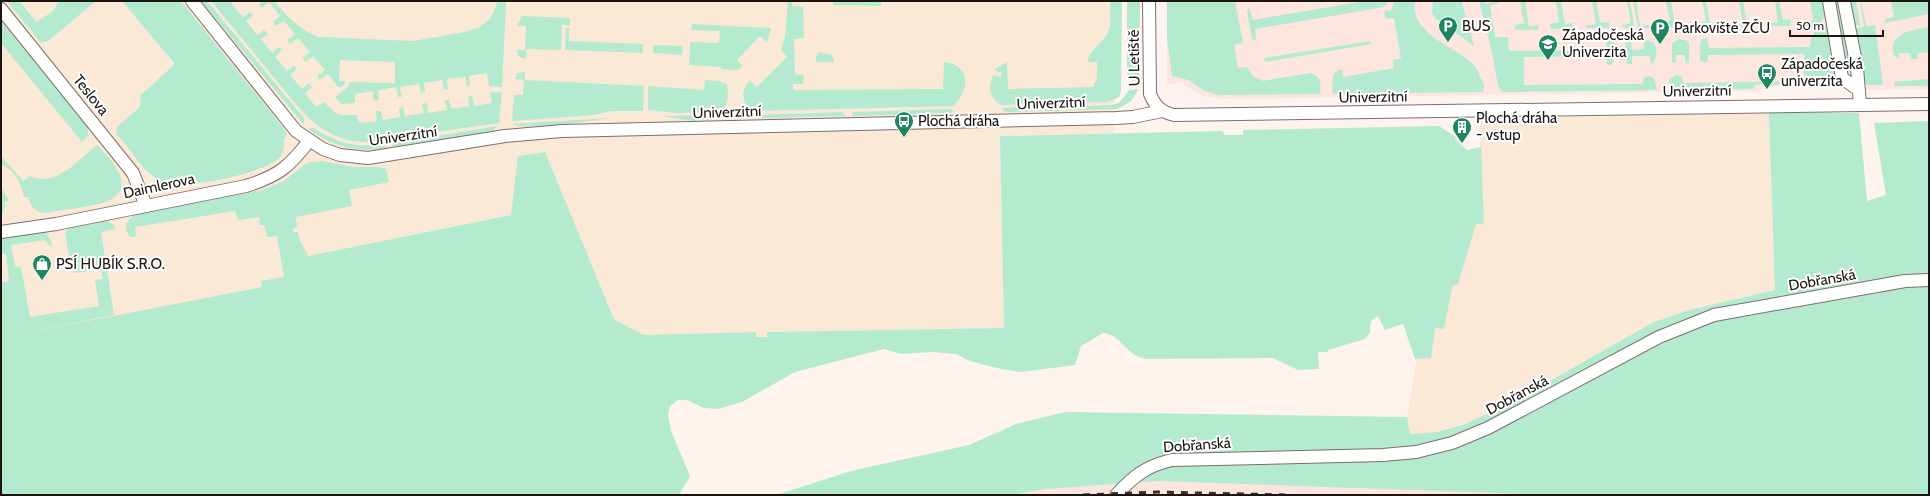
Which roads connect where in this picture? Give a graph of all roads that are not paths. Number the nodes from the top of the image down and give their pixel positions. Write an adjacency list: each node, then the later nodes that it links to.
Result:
1 (192, 1): 10 (street, Univerzitní)
2 (1149, 1): 9 (street, U Letiště)
3 (1829, 1): 6 (street)
4 (1844, 1): 6 (street)
5 (1, 10): 11 (street, Teslova)
6 (1859, 90): 7 (street)
7 (1860, 104): 8 (street, Univerzitní); 9 (street, Univerzitní)
8 (1929, 104)
9 (1162, 111): 10 (street, Univerzitní)
10 (309, 141): 11 (street, Daimlerova)
11 (146, 206): 12 (street, Daimlerova)
12 (1, 232)
13 (1929, 280): 14 (street, Dobřanská)
14 (1116, 495)

